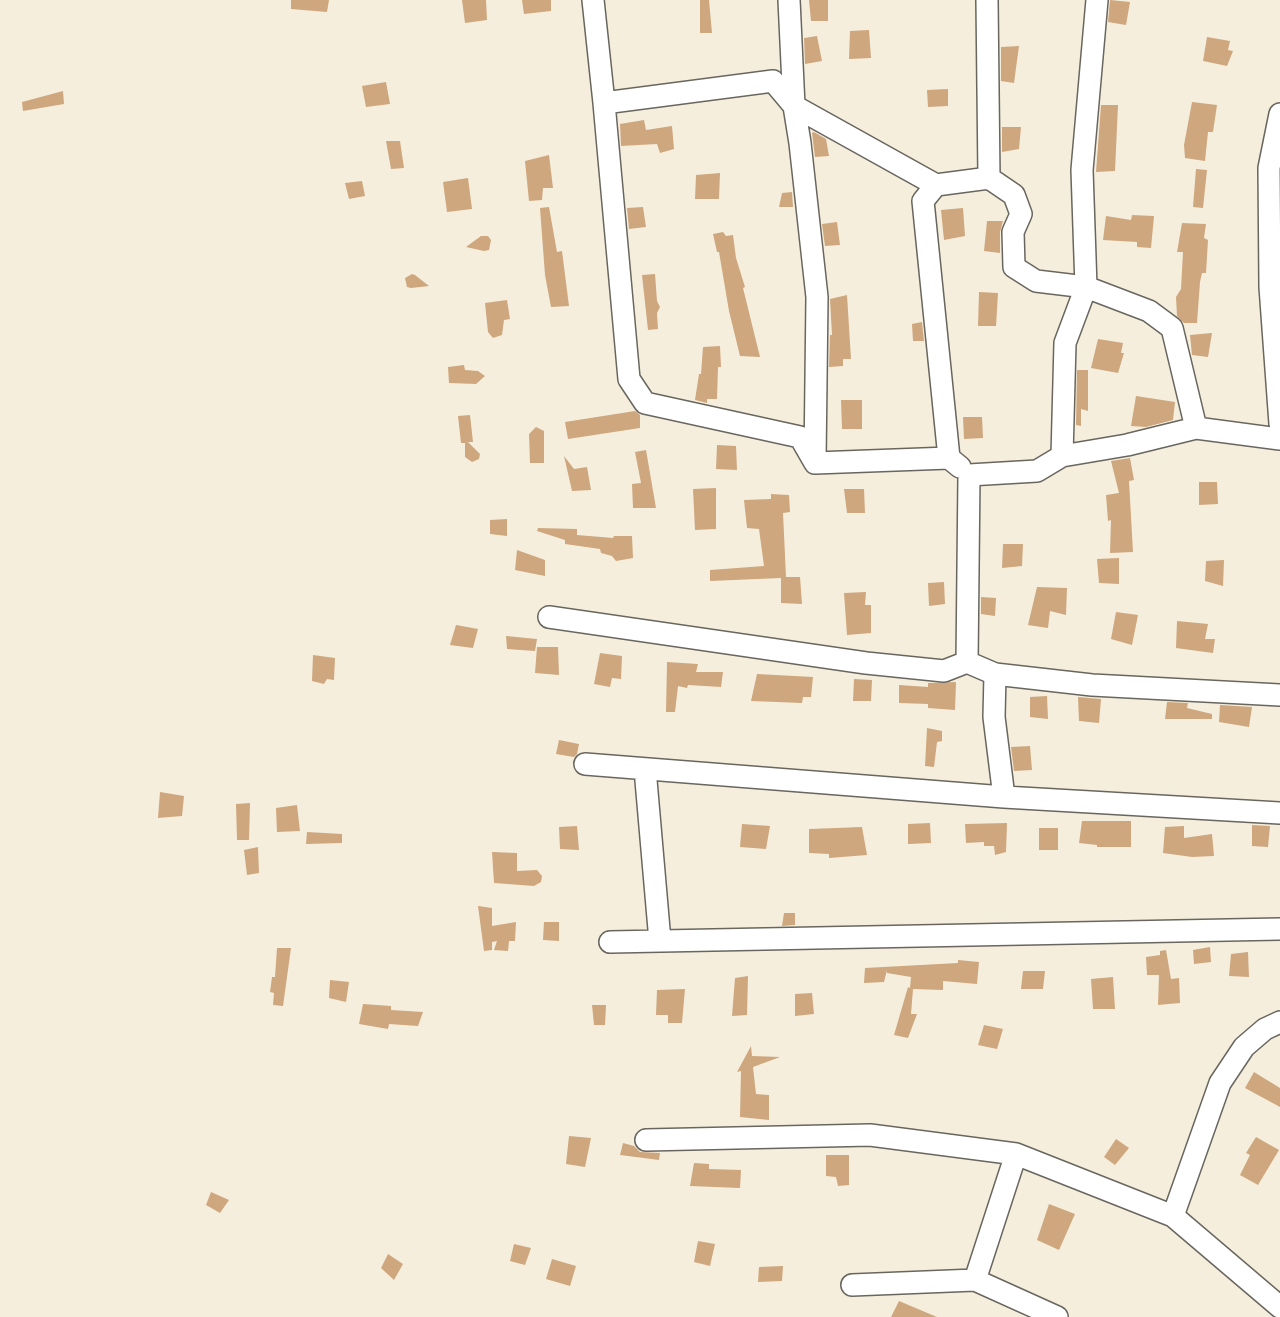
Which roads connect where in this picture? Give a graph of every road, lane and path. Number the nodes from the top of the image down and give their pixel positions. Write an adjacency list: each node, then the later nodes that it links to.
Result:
1 (593, 0): 5 (street)
2 (789, 0): 6 (street)
3 (987, 0): 8 (street)
4 (1097, 0): 10 (street)
5 (604, 103): 6 (street); 17 (street)
6 (793, 106): 9 (street); 17 (street)
7 (1280, 114): 11 (street)
8 (989, 178): 9 (street); 10 (street)
9 (936, 185): 16 (street)
10 (1086, 287): 13 (street); 15 (street)
11 (1280, 419): 12 (street)
12 (1280, 424)
13 (1196, 428): 14 (street); 15 (street)
14 (1280, 439)
15 (1062, 456): 18 (street)
16 (949, 458): 17 (street); 18 (street)
17 (815, 463)
18 (969, 475): 20 (street)
19 (549, 617): 20 (street)
20 (967, 662): 21 (street)
21 (995, 674): 22 (street); 25 (street)
22 (1280, 695)
23 (585, 764): 24 (street)
24 (645, 769): 25 (street); 28 (street)
25 (1004, 797): 26 (street)
26 (1280, 813)
27 (1280, 929): 28 (street)
28 (660, 941): 29 (street)
29 (610, 942)
30 (1280, 1022): 33 (street)
31 (646, 1140): 32 (street)
32 (1016, 1154): 33 (street); 34 (street)
33 (1173, 1216): 36 (street)
34 (975, 1280): 35 (street); 37 (street)
35 (852, 1284)
36 (1280, 1307)
37 (1057, 1317)

